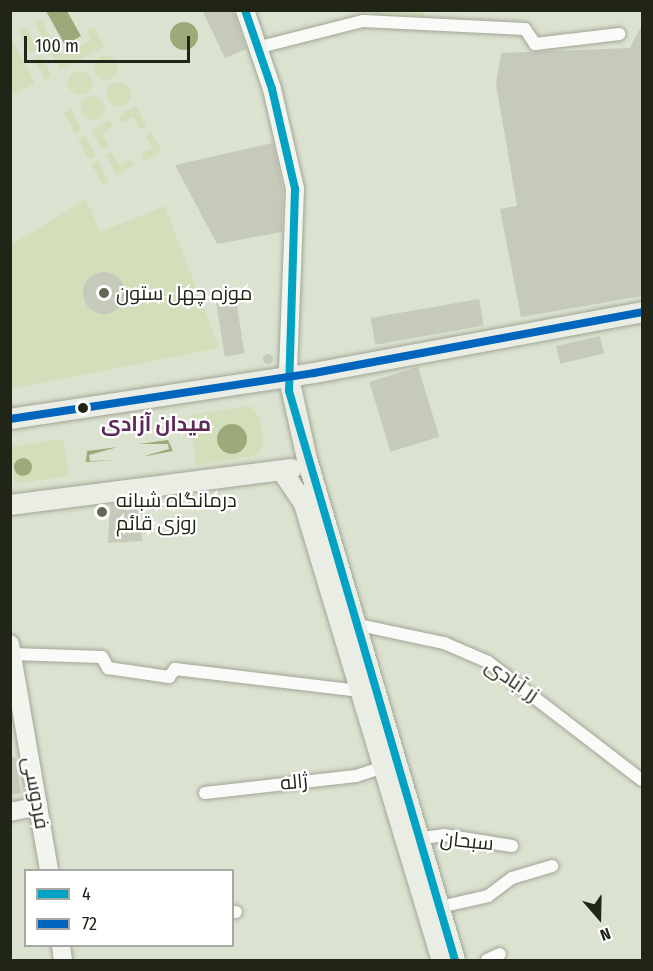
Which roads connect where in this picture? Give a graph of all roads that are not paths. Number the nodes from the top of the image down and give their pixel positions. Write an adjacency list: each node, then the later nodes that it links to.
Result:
1 (245, 10): 4 (main road)
2 (364, 16): 3 (street); 4 (street)
3 (619, 34)
4 (260, 47): 7 (main road)
5 (642, 305): 7 (main road)
6 (642, 312): 7 (main road)
7 (288, 374): 8 (main road); 9 (main road)
8 (10, 419)
9 (309, 466): 10 (main road); 12 (main road)
10 (287, 476): 11 (main road); 14 (main road)
11 (10, 505)
12 (359, 625): 16 (street, زر آبادی); 20 (main road)
13 (11, 649): 14 (street); 18 (main road, فردوسی)
14 (359, 691): 15 (main road)
15 (383, 767): 17 (street, ژاله); 25 (main road)
16 (642, 780)
17 (205, 793)
18 (38, 806): 19 (main road); 23 (main road, فردوسی)
19 (10, 812)
20 (421, 838): 21 (street, سبحان); 24 (main road)
21 (513, 846)
22 (552, 866): 24 (street)
23 (49, 869)
24 (440, 907): 25 (main road)
25 (441, 949): 27 (main road); 28 (main road)
26 (500, 954): 29 (street)
27 (455, 960)
28 (461, 960)
29 (487, 960)

